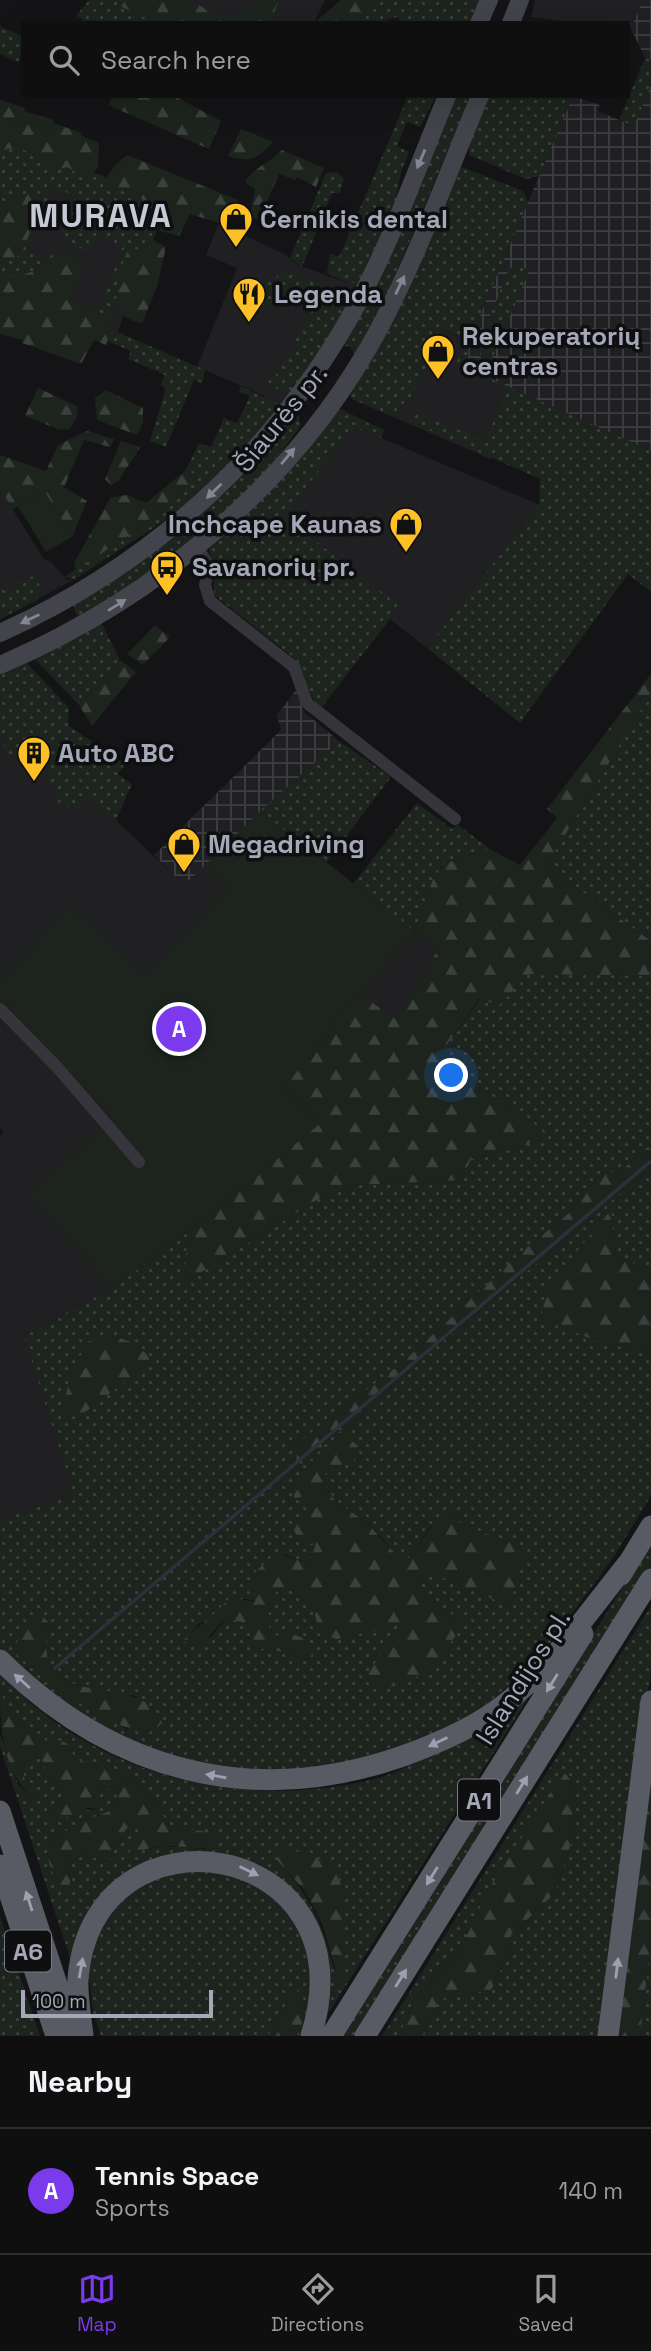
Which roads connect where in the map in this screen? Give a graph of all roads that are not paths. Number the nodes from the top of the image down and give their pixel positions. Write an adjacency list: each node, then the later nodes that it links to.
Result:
1 (489, 0): 3 (main road)
2 (520, 0): 4 (main road)
3 (480, 21)
4 (511, 21)
5 (446, 98): 7 (main road, Šiaurės pr., one-way to 7)
6 (479, 98): 8 (main road, Šiaurės pr., one-way to 6)
7 (330, 350): 8 (main road); 9 (main road, Šiaurės pr.)
8 (356, 367): 10 (main road, Šiaurės pr.)
9 (292, 404): 10 (main road); 12 (main road, Šiaurės pr., one-way to 12)
10 (316, 423): 11 (main road, Šiaurės pr., one-way to 10)
11 (197, 546): 14 (main road, Šiaurės pr., one-way to 11); 16 (street)
12 (60, 604): 13 (main road, Šiaurės pr., one-way to 13); 14 (main road)
13 (0, 634)
14 (58, 639): 15 (main road, Šiaurės pr.)
15 (0, 665)
16 (455, 819)
17 (0, 1009): 18 (street)
18 (139, 1162)
19 (651, 1526): 20 (highway, Islandijos pl. / A1)
20 (628, 1563): 22 (highway, one-way to 22); 30 (highway, Islandijos pl. / A1, one-way to 30)
21 (651, 1579): 31 (highway, A1, one-way to 21)
22 (0, 1660)
23 (651, 1701): 32 (highway, one-way to 23)
24 (0, 1811): 27 (highway, A6, one-way to 24)
25 (0, 1865): 26 (highway, A6)
26 (56, 2036)
27 (74, 2036)
28 (83, 2036): 29 (highway, one-way to 29)
29 (312, 2036)
30 (331, 2036)
31 (365, 2036)
32 (608, 2036)

